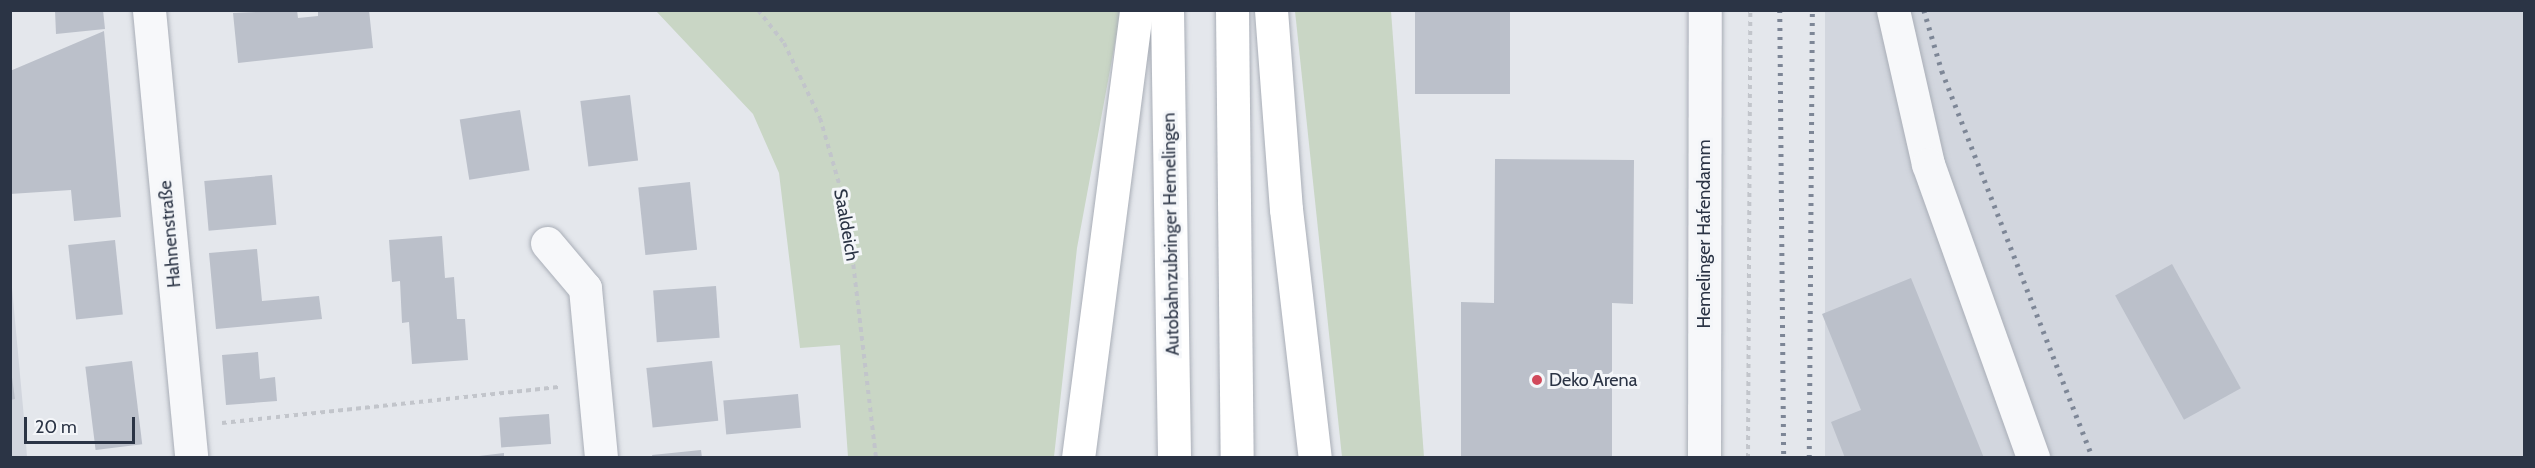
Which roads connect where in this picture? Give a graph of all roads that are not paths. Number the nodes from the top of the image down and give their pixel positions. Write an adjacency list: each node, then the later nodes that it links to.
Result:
1 (149, 10): 9 (street, Hahnenstraße)
2 (1136, 10): 11 (highway)
3 (1167, 10): 12 (highway, Autobahnzubringer Hemelingen)
4 (1232, 10): 13 (highway)
5 (1271, 10): 14 (highway)
6 (1705, 10): 15 (street, Hemelinger Hafendamm)
7 (1893, 10): 16 (street)
8 (547, 243): 10 (street)
9 (189, 442)
10 (601, 458)
11 (1078, 458)
12 (1174, 458)
13 (1237, 458)
14 (1315, 458)
15 (1704, 458)
16 (2033, 458)

